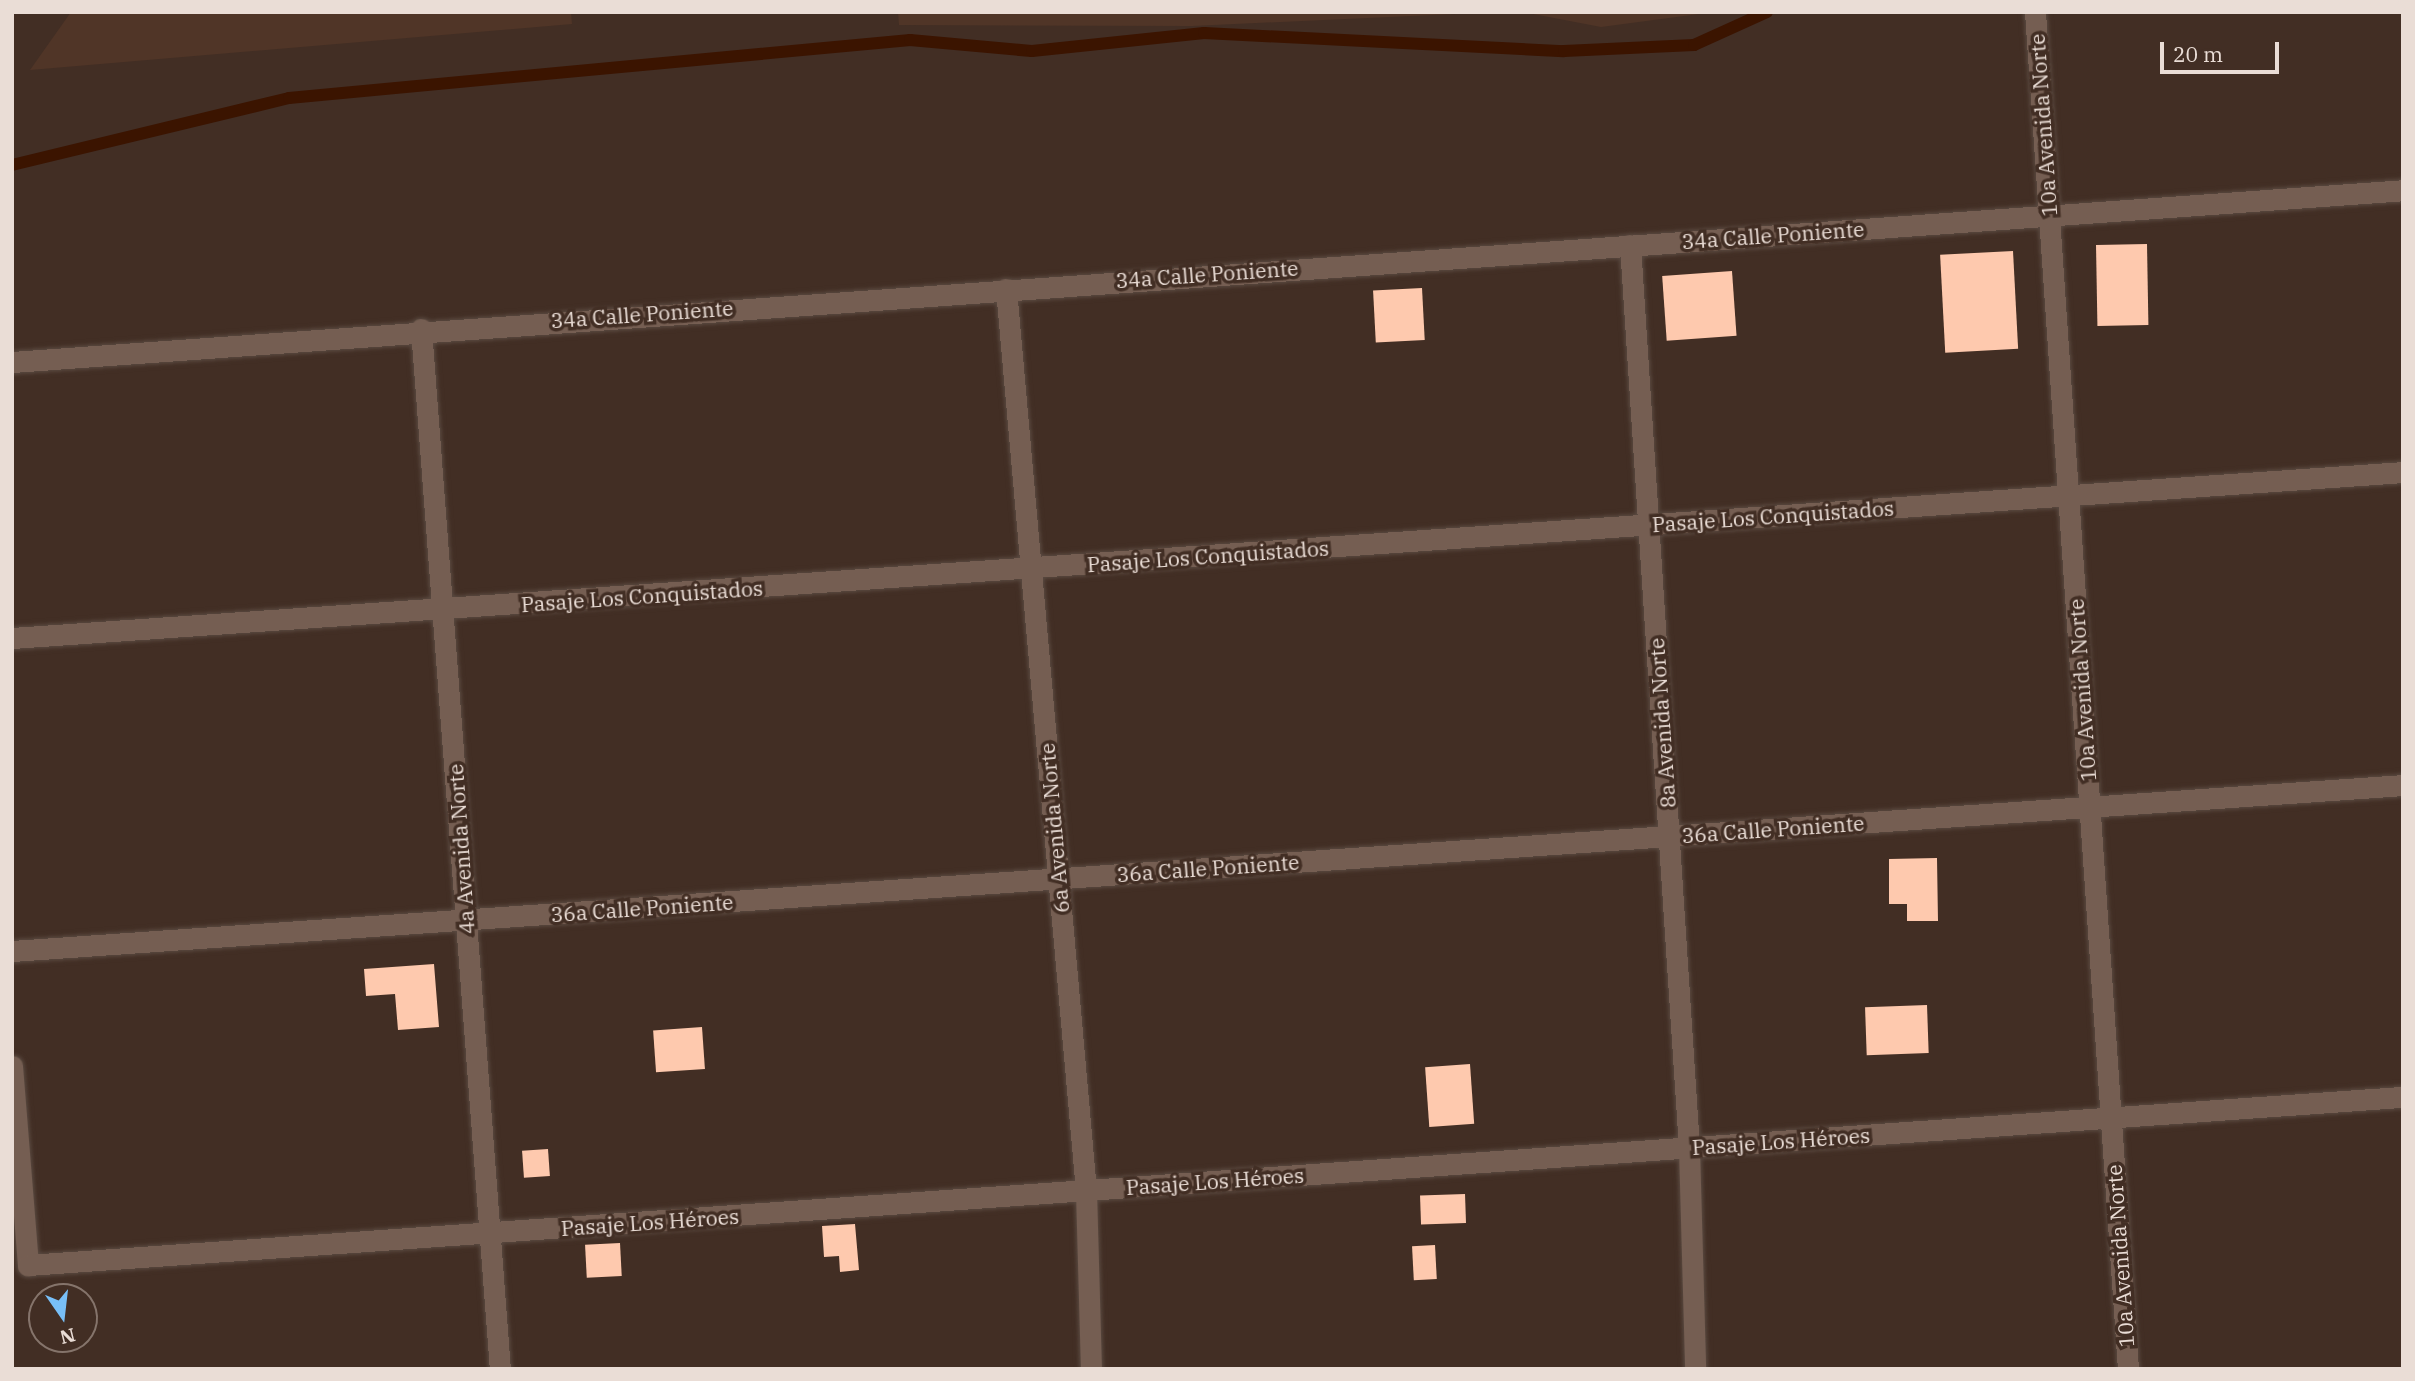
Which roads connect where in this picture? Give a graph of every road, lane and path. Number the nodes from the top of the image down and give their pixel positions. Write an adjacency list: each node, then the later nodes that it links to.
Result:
1 (2035, 12): 3 (street, 10a Avenida Norte)
2 (2403, 190): 3 (street, 34a Calle Poniente)
3 (2049, 215): 4 (street, 34a Calle Poniente); 9 (street, 10a Avenida Norte)
4 (1630, 244): 5 (street, 34a Calle Poniente); 10 (street, 8a Avenida Norte)
5 (1006, 289): 6 (street, 34a Calle Poniente); 11 (street, 6a Avenida Norte)
6 (421, 329): 7 (street, 34a Calle Poniente); 12 (street, 4a Avenida Norte)
7 (12, 362)
8 (2403, 472): 9 (street, Pasaje Los Conquistados)
9 (2068, 496): 10 (street, Pasaje Los Conquistados); 15 (street, 10a Avenida Norte)
10 (1649, 525): 11 (street, Pasaje Los Conquistados); 16 (street, 8a Avenida Norte)
11 (1031, 569): 12 (street, Pasaje Los Conquistados); 17 (street, 6a Avenida Norte)
12 (443, 610): 13 (street, Pasaje Los Conquistados); 18 (street, 4a Avenida Norte)
13 (12, 638)
14 (2403, 785): 15 (street, 36a Calle Poniente)
15 (2089, 807): 16 (street, 36a Calle Poniente); 22 (street, 10a Avenida Norte)
16 (1670, 836): 17 (street, 36a Calle Poniente); 23 (street, 8a Avenida Norte)
17 (1059, 878): 18 (street, 36a Calle Poniente); 24 (street, 6a Avenida Norte)
18 (466, 920): 19 (street, 36a Calle Poniente); 25 (street, 4a Avenida Norte)
19 (12, 951)
20 (12, 1066): 25 (street, Pasaje Los Héroes)
21 (2403, 1097): 22 (street, Pasaje Los Héroes)
22 (2111, 1118): 23 (street, Pasaje Los Héroes); 29 (street, 10a Avenida Norte)
23 (1689, 1148): 24 (street, Pasaje Los Héroes); 28 (street, 8a Avenida Norte)
24 (1086, 1191): 25 (street, Pasaje Los Héroes); 27 (street, 6a Avenida Norte)
25 (490, 1233): 26 (street, 4a Avenida Norte)
26 (500, 1369)
27 (1091, 1369)
28 (1695, 1369)
29 (2128, 1369)

